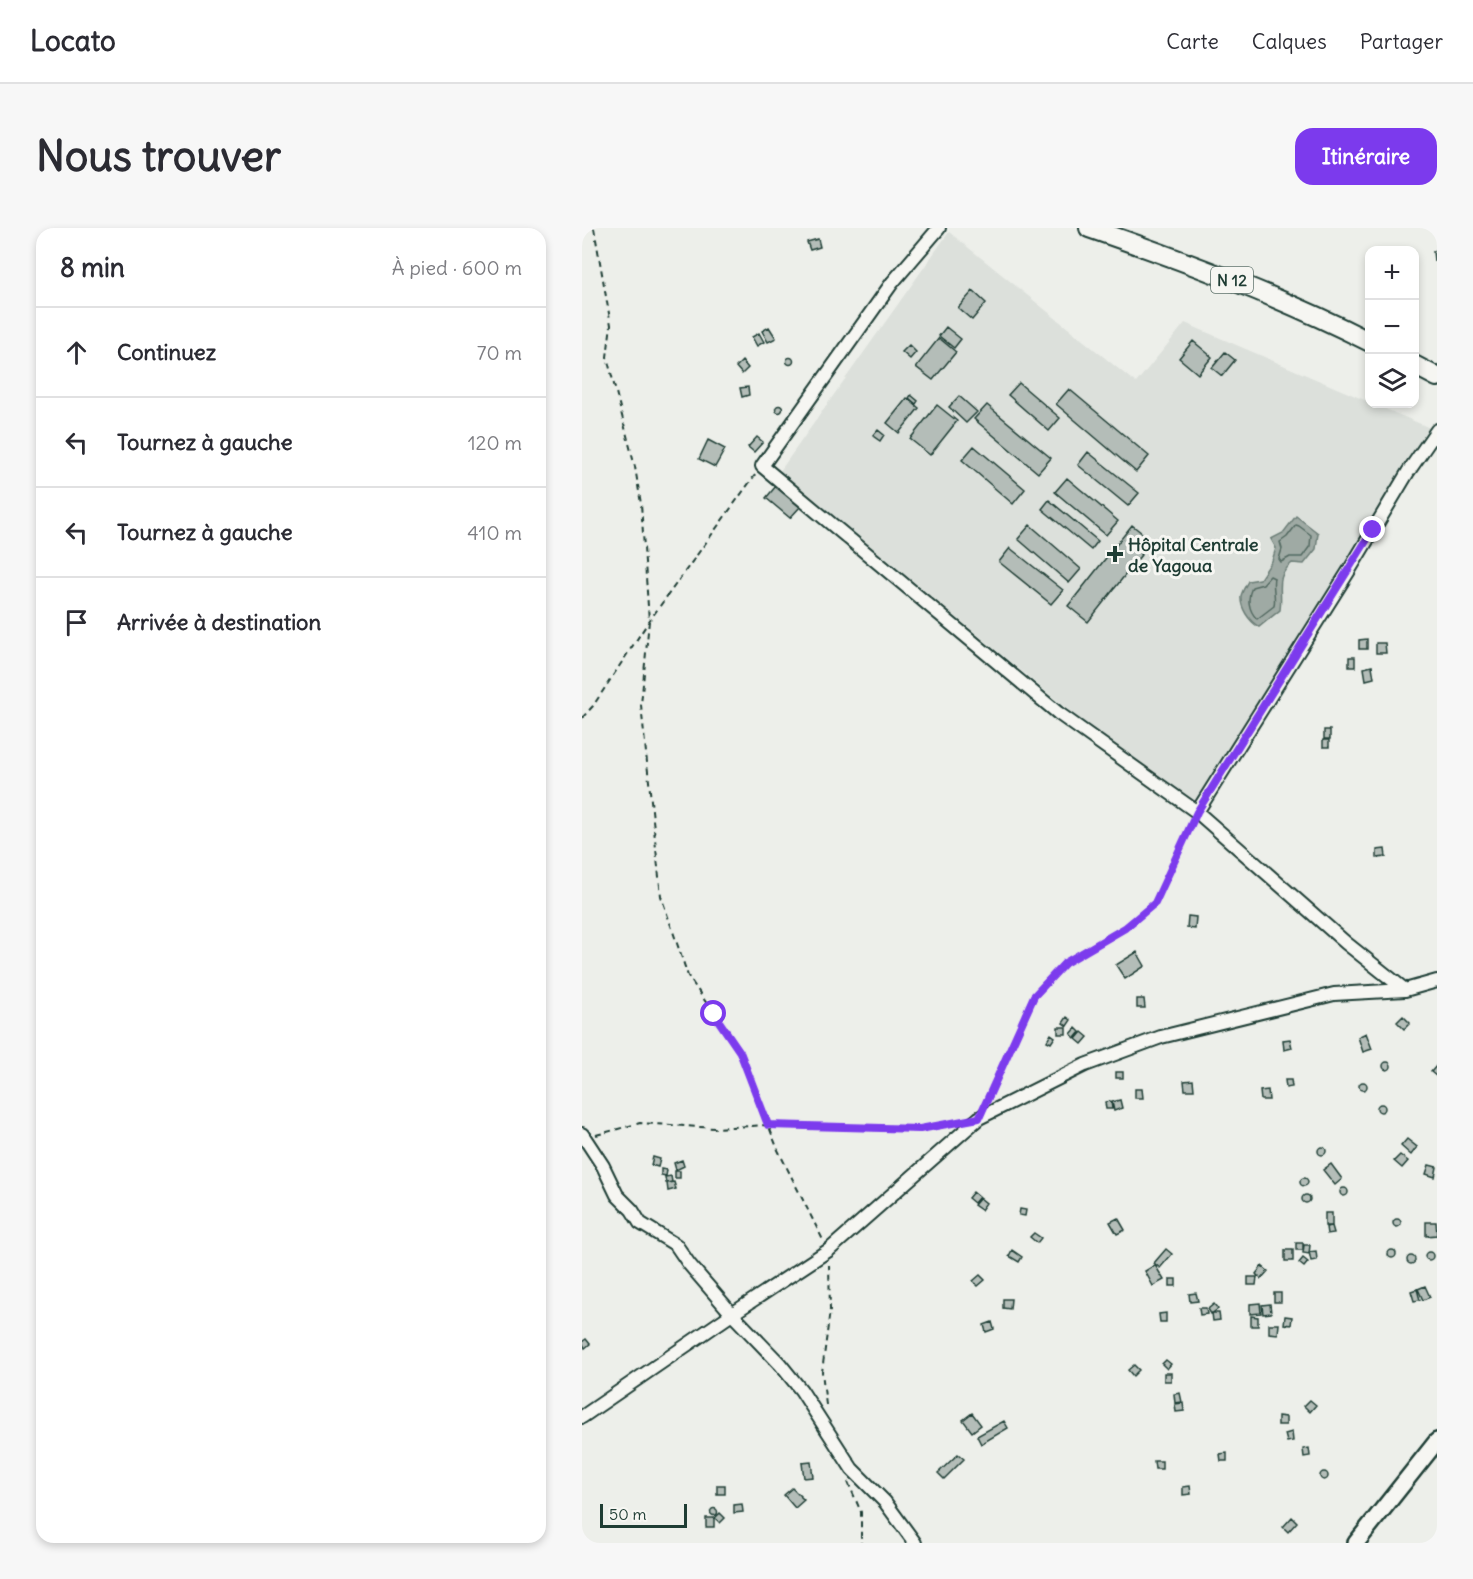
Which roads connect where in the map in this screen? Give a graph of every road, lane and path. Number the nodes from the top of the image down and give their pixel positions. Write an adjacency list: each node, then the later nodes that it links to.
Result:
1 (594, 228): 9 (path)
2 (939, 228): 8 (street)
3 (1089, 228): 4 (highway, N 12)
4 (1365, 340)
5 (1419, 368): 6 (highway)
6 (1437, 377)
7 (1437, 430): 11 (street)
8 (762, 466): 9 (path); 11 (street)
9 (649, 621): 10 (path); 16 (path)
10 (582, 718)
11 (1197, 812): 13 (street); 14 (path)
12 (1437, 981): 13 (street)
13 (1405, 990): 14 (street)
14 (979, 1118): 18 (street)
15 (955, 1123): 16 (path)
16 (768, 1125): 17 (path); 18 (path)
17 (583, 1136): 19 (street)
18 (829, 1251): 19 (street); 21 (path)
19 (732, 1314): 20 (street); 21 (street)
20 (582, 1418)
21 (830, 1437): 25 (street)
22 (1437, 1441): 26 (main road)
23 (847, 1480): 24 (path)
24 (861, 1543)
25 (915, 1543)
26 (1356, 1543)

